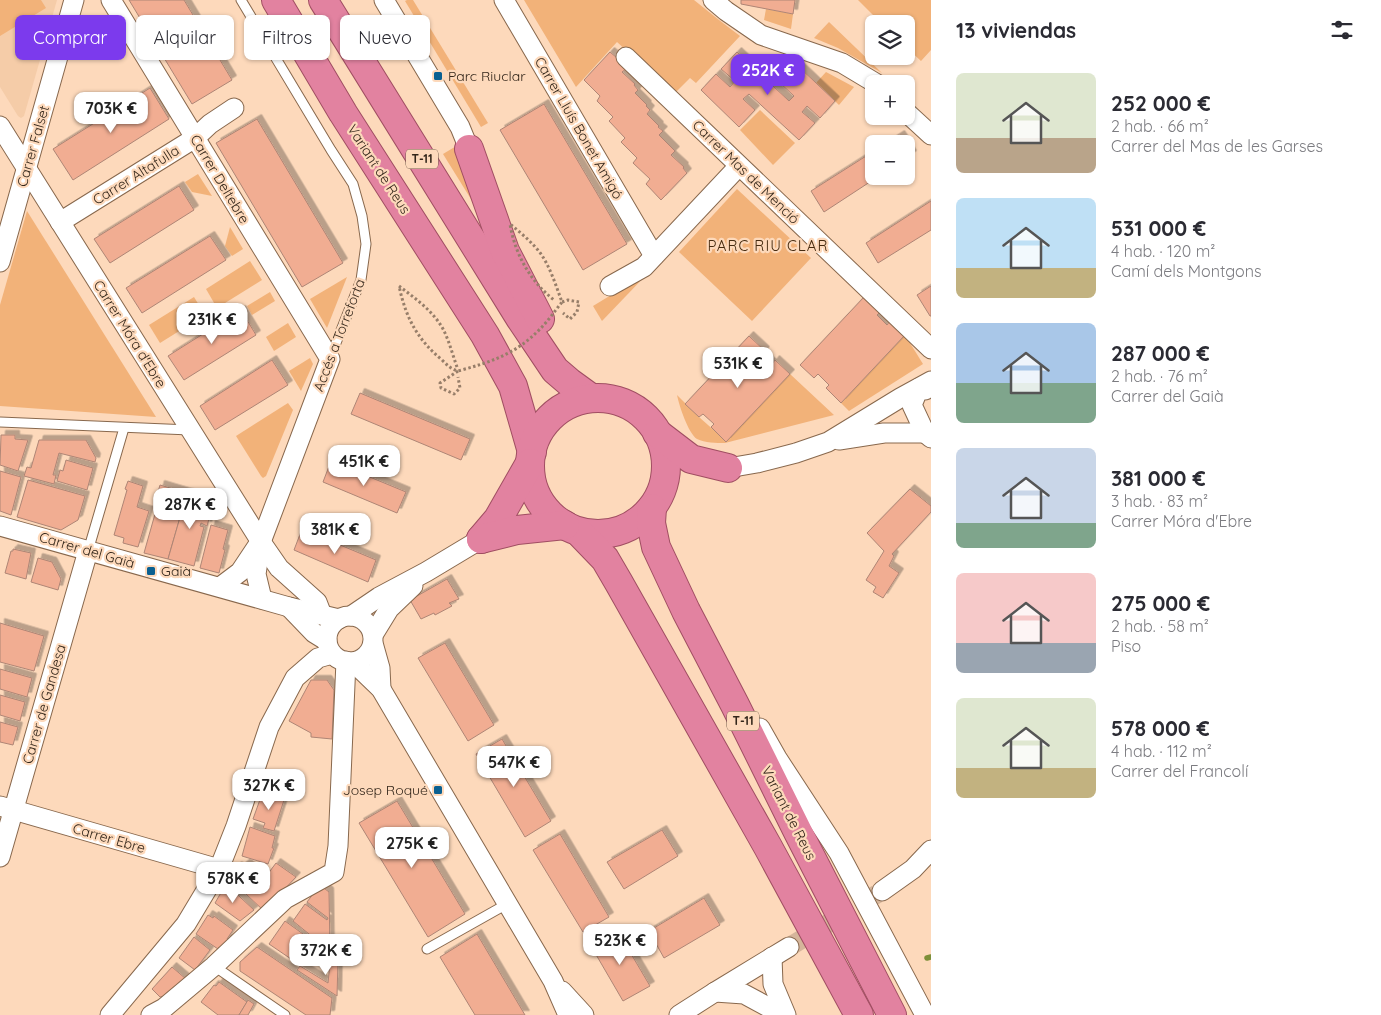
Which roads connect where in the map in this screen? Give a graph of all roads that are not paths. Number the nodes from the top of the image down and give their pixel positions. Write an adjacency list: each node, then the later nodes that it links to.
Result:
1 (74, 0): 20 (street, Carrer Falset)
2 (110, 0): 17 (street, Carrer Deltebre)
3 (241, 0): 26 (lane, Accés a Torreforta)
4 (263, 0): 13 (highway)
5 (276, 0): 13 (highway, Variant de Reus)
6 (323, 0): 27 (highway, T-11)
7 (384, 0): 18 (street)
8 (504, 0): 22 (street, Carrer Lluís Bonet Amigó)
9 (714, 0): 11 (street)
10 (626, 57): 19 (street, Carrer Mas de Menció)
11 (865, 77)
12 (234, 108): 17 (street, Carrer Altafulla)
13 (343, 113): 36 (highway, Variant de Reus)
14 (915, 121): 16 (street)
15 (0, 126): 20 (street, Carrer Móra d'Ebre)
16 (931, 136)
17 (196, 138): 21 (street, Carrer Altafulla); 26 (street, Carrer Deltebre)
18 (469, 149): 27 (highway)
19 (739, 166): 22 (street); 25 (street, Carrer Mas de Menció)
20 (26, 168): 21 (street, Carrer Móra d'Ebre); 23 (street, Carrer Falset)
21 (60, 222): 32 (street, Carrer Móra d'Ebre)
22 (654, 256): 24 (street)
23 (0, 262)
24 (610, 286)
25 (931, 349)
26 (330, 359): 42 (street, Accés a Torreforta)
27 (569, 382): 29 (highway, T-11)
28 (927, 387): 34 (street); 35 (street)
29 (591, 398): 33 (highway, T-11); 36 (highway, T-11)
30 (0, 422): 31 (lane)
31 (124, 428): 32 (lane); 43 (lane)
32 (191, 430): 42 (street, Carrer Móra d'Ebre)
33 (657, 433): 37 (highway); 38 (highway, T-11)
34 (928, 436): 35 (street)
35 (828, 442): 37 (street)
36 (531, 457): 40 (highway); 41 (highway)
37 (728, 468): 38 (highway)
38 (657, 498): 40 (highway); 52 (highway, Variant de Reus / T-11)
39 (0, 526): 43 (street, Carrer del Gaià)
40 (572, 529): 41 (highway); 73 (highway)
41 (481, 539): 44 (street)
42 (260, 542): 45 (street); 46 (street); 48 (street, Carrer Móra d'Ebre)
43 (88, 551): 45 (street, Carrer del Gaià); 53 (street, Carrer de Gandesa)
44 (426, 572): 48 (street); 49 (street)
45 (220, 587): 46 (street, Carrer del Gaià)
46 (262, 599): 47 (street, Carrer del Gaià)
47 (289, 607): 48 (street, Carrer del Gaià); 50 (street, Carrer del Gaià)
48 (337, 616): 49 (street); 50 (street)
49 (373, 639): 50 (street); 51 (street)
50 (340, 655): 51 (street, Carrer del Gaià); 57 (street); 63 (street)
51 (381, 689): 59 (street)
52 (743, 707): 74 (highway, Variant de Reus / T-11); 75 (street)
53 (7, 808): 55 (street, Carrer de Gandesa); 57 (street, Carrer Ebre)
54 (931, 850): 56 (street)
55 (0, 857)
56 (922, 868): 58 (street)
57 (219, 869): 66 (street)
58 (882, 891)
59 (507, 904): 61 (lane); 64 (street)
60 (790, 947): 62 (street)
61 (426, 950)
62 (772, 957): 65 (street); 72 (street)
63 (214, 966): 67 (street); 68 (lane)
64 (553, 981): 69 (street); 70 (street)
65 (715, 992): 71 (street); 72 (street)
66 (119, 1012)
67 (151, 1015)
68 (285, 1015)
69 (568, 1015)
70 (584, 1015)
71 (679, 1015)
72 (785, 1015)
73 (859, 1015)
74 (892, 1015)
75 (925, 1015)

